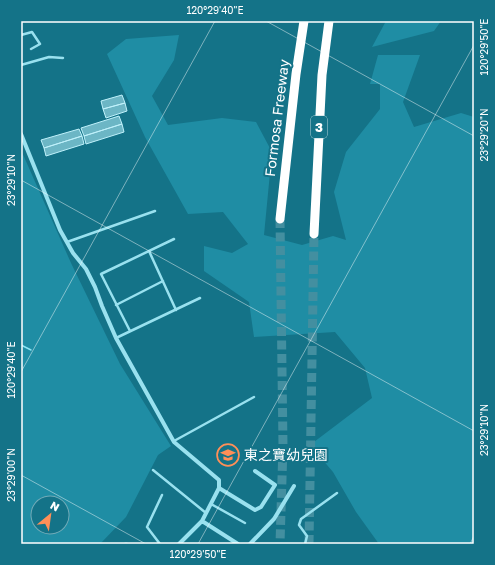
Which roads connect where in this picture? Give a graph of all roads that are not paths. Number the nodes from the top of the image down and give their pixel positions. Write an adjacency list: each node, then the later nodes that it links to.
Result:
1 (304, 21): 9 (highway, Formosa Freeway / 3)
2 (329, 21): 10 (highway, 3)
3 (21, 35): 4 (lane)
4 (31, 49)
5 (63, 58): 6 (lane)
6 (21, 64)
7 (21, 134): 12 (street)
8 (155, 211): 12 (lane)
9 (280, 219)
10 (314, 234)
11 (174, 239): 13 (lane)
12 (67, 242): 19 (street)
13 (149, 251): 14 (lane); 16 (lane)
14 (163, 281): 16 (lane); 17 (lane)
15 (200, 298): 17 (lane)
16 (116, 305): 18 (lane)
17 (176, 310): 18 (lane)
18 (130, 331): 19 (lane)
19 (116, 338): 21 (street)
20 (254, 397): 21 (lane)
21 (174, 442): 25 (street)
22 (153, 470): 29 (lane)
23 (255, 471): 25 (street)
24 (294, 486): 36 (street)
25 (219, 488): 28 (street)
26 (337, 493): 37 (lane)
27 (162, 495): 33 (lane)
28 (211, 504): 29 (street); 31 (lane)
29 (206, 513): 30 (street)
30 (202, 521): 32 (street); 35 (street)
31 (245, 524)
32 (183, 542): 34 (street)
33 (160, 544)
34 (179, 544)
35 (238, 544)
36 (250, 544)
37 (305, 544)

